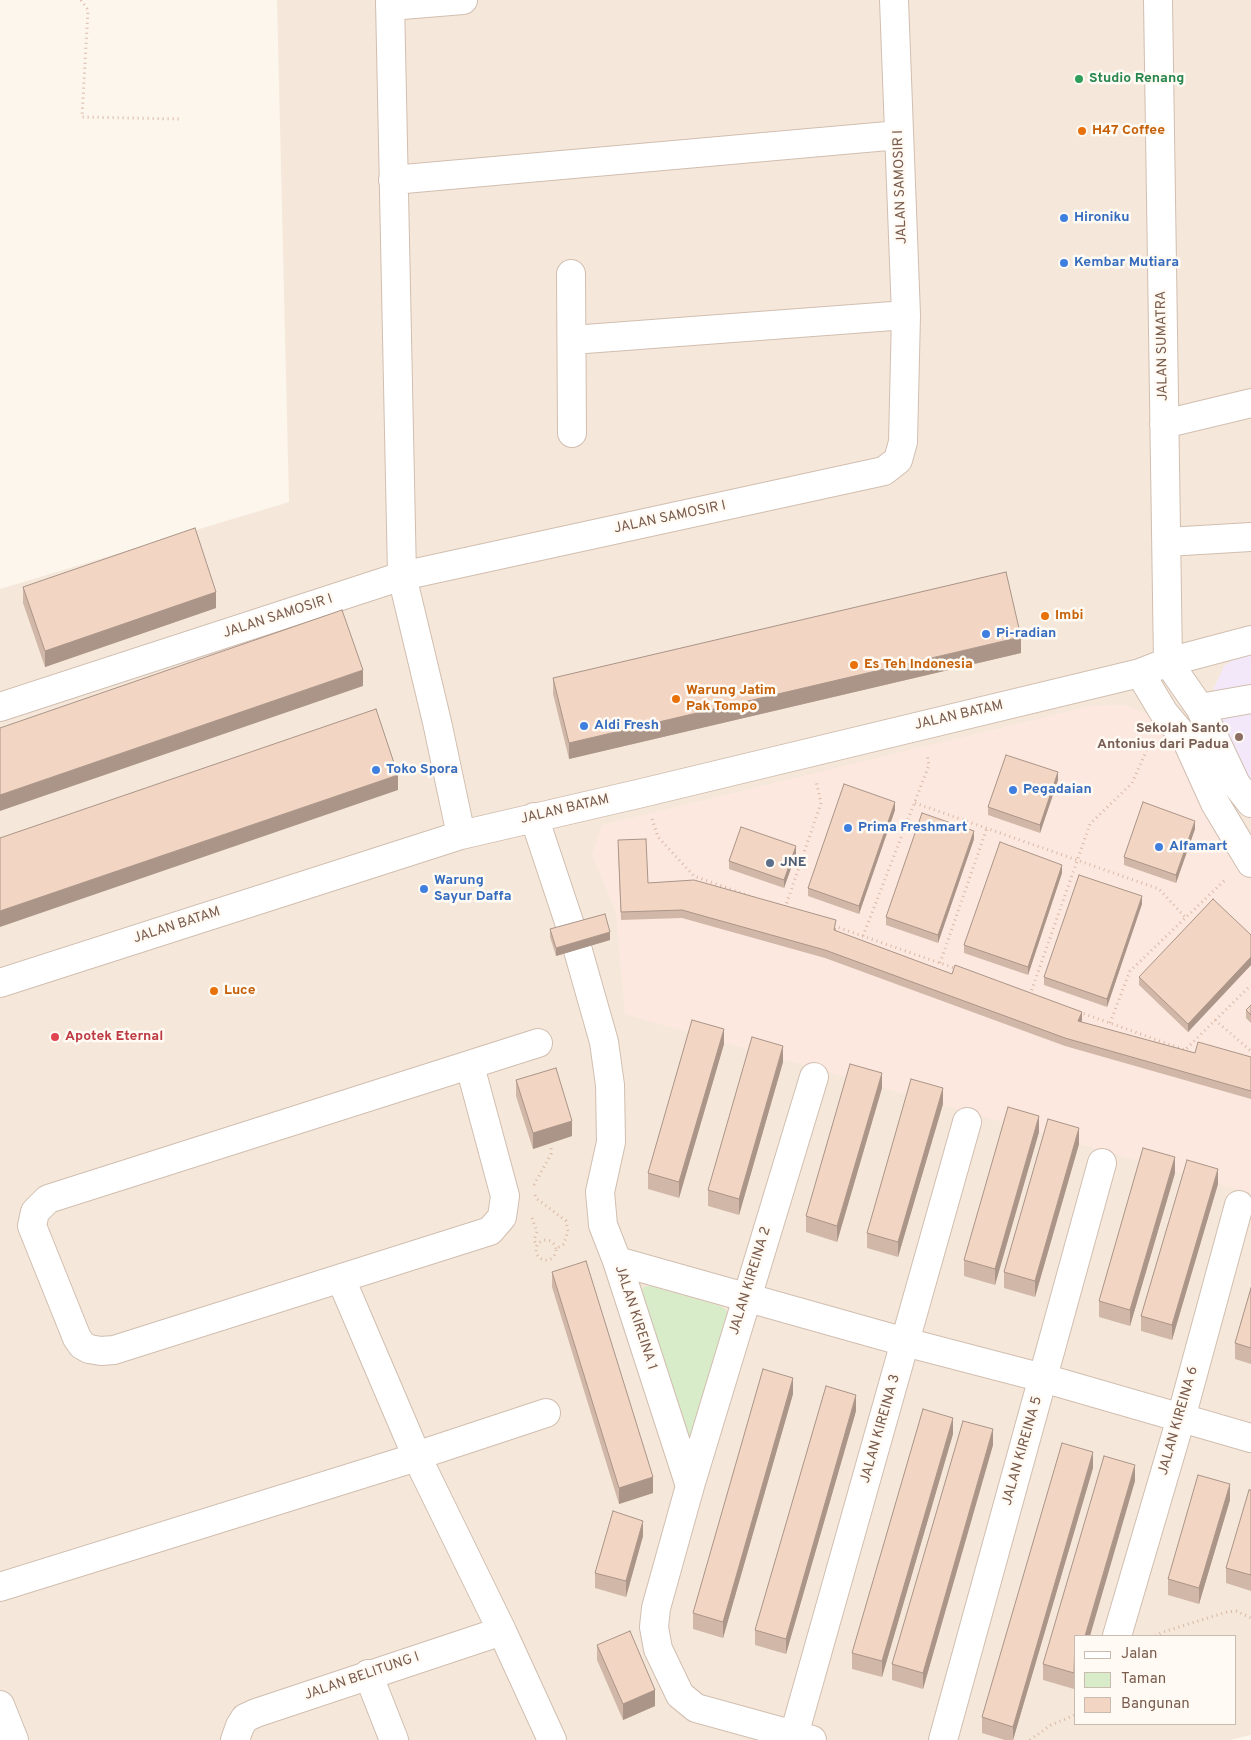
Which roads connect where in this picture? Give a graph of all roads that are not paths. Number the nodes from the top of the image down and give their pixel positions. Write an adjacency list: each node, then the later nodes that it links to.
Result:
1 (463, 0): 4 (street)
2 (894, 0): 5 (street, JALAN SAMOSIR I)
3 (1158, 0): 11 (street, JALAN SUMATRA)
4 (390, 3): 6 (street)
5 (899, 135): 6 (street); 8 (street, JALAN SAMOSIR I)
6 (393, 180): 15 (street)
7 (572, 274): 9 (street)
8 (906, 314): 9 (street); 15 (street, JALAN SAMOSIR I)
9 (572, 340): 12 (street)
10 (1251, 403): 11 (street)
11 (1164, 424): 14 (street, JALAN SUMATRA)
12 (572, 434)
13 (1251, 537): 14 (street)
14 (1167, 542): 17 (street, JALAN SUMATRA)
15 (402, 576): 20 (street, JALAN SAMOSIR I); 24 (street)
16 (1251, 640): 17 (street, JALAN BATAM)
17 (1168, 662): 18 (street, JALAN BATAM); 21 (street)
18 (1140, 673): 23 (street, JALAN BATAM); 25 (street)
19 (1249, 704): 21 (street)
20 (0, 707)
21 (1200, 708): 22 (street)
22 (1251, 803)
23 (534, 817): 24 (street, JALAN BATAM); 33 (street, JALAN KIREINA 1)
24 (461, 834): 26 (street, JALAN BATAM)
25 (1249, 860)
26 (0, 983)
27 (538, 1043): 28 (street)
28 (470, 1066): 34 (street); 34 (street)
29 (814, 1077): 35 (street, JALAN KIREINA 2)
30 (968, 1122): 36 (street, JALAN KIREINA 3)
31 (1102, 1163): 37 (street, JALAN KIREINA 5)
32 (1239, 1205): 39 (street, JALAN KIREINA 6)
33 (617, 1261): 35 (street); 42 (street, JALAN KIREINA 1)
34 (341, 1279): 41 (street)
35 (746, 1296): 36 (street); 42 (street, JALAN KIREINA 2)
36 (905, 1342): 37 (street); 48 (street, JALAN KIREINA 3)
37 (1043, 1378): 39 (street); 53 (street, JALAN KIREINA 5)
38 (546, 1413): 41 (street)
39 (1181, 1418): 40 (street); 45 (street, JALAN KIREINA 6)
40 (1251, 1438)
41 (417, 1457): 43 (street); 44 (street)
42 (690, 1486): 48 (street)
43 (0, 1587)
44 (502, 1630): 46 (street, JALAN BELITUNG I); 52 (street)
45 (1116, 1635)
46 (368, 1674): 50 (street, JALAN BELITUNG I); 51 (street)
47 (0, 1705): 49 (street)
48 (803, 1738)
49 (14, 1740)
50 (235, 1740)
51 (394, 1740)
52 (552, 1740)
53 (943, 1740)

